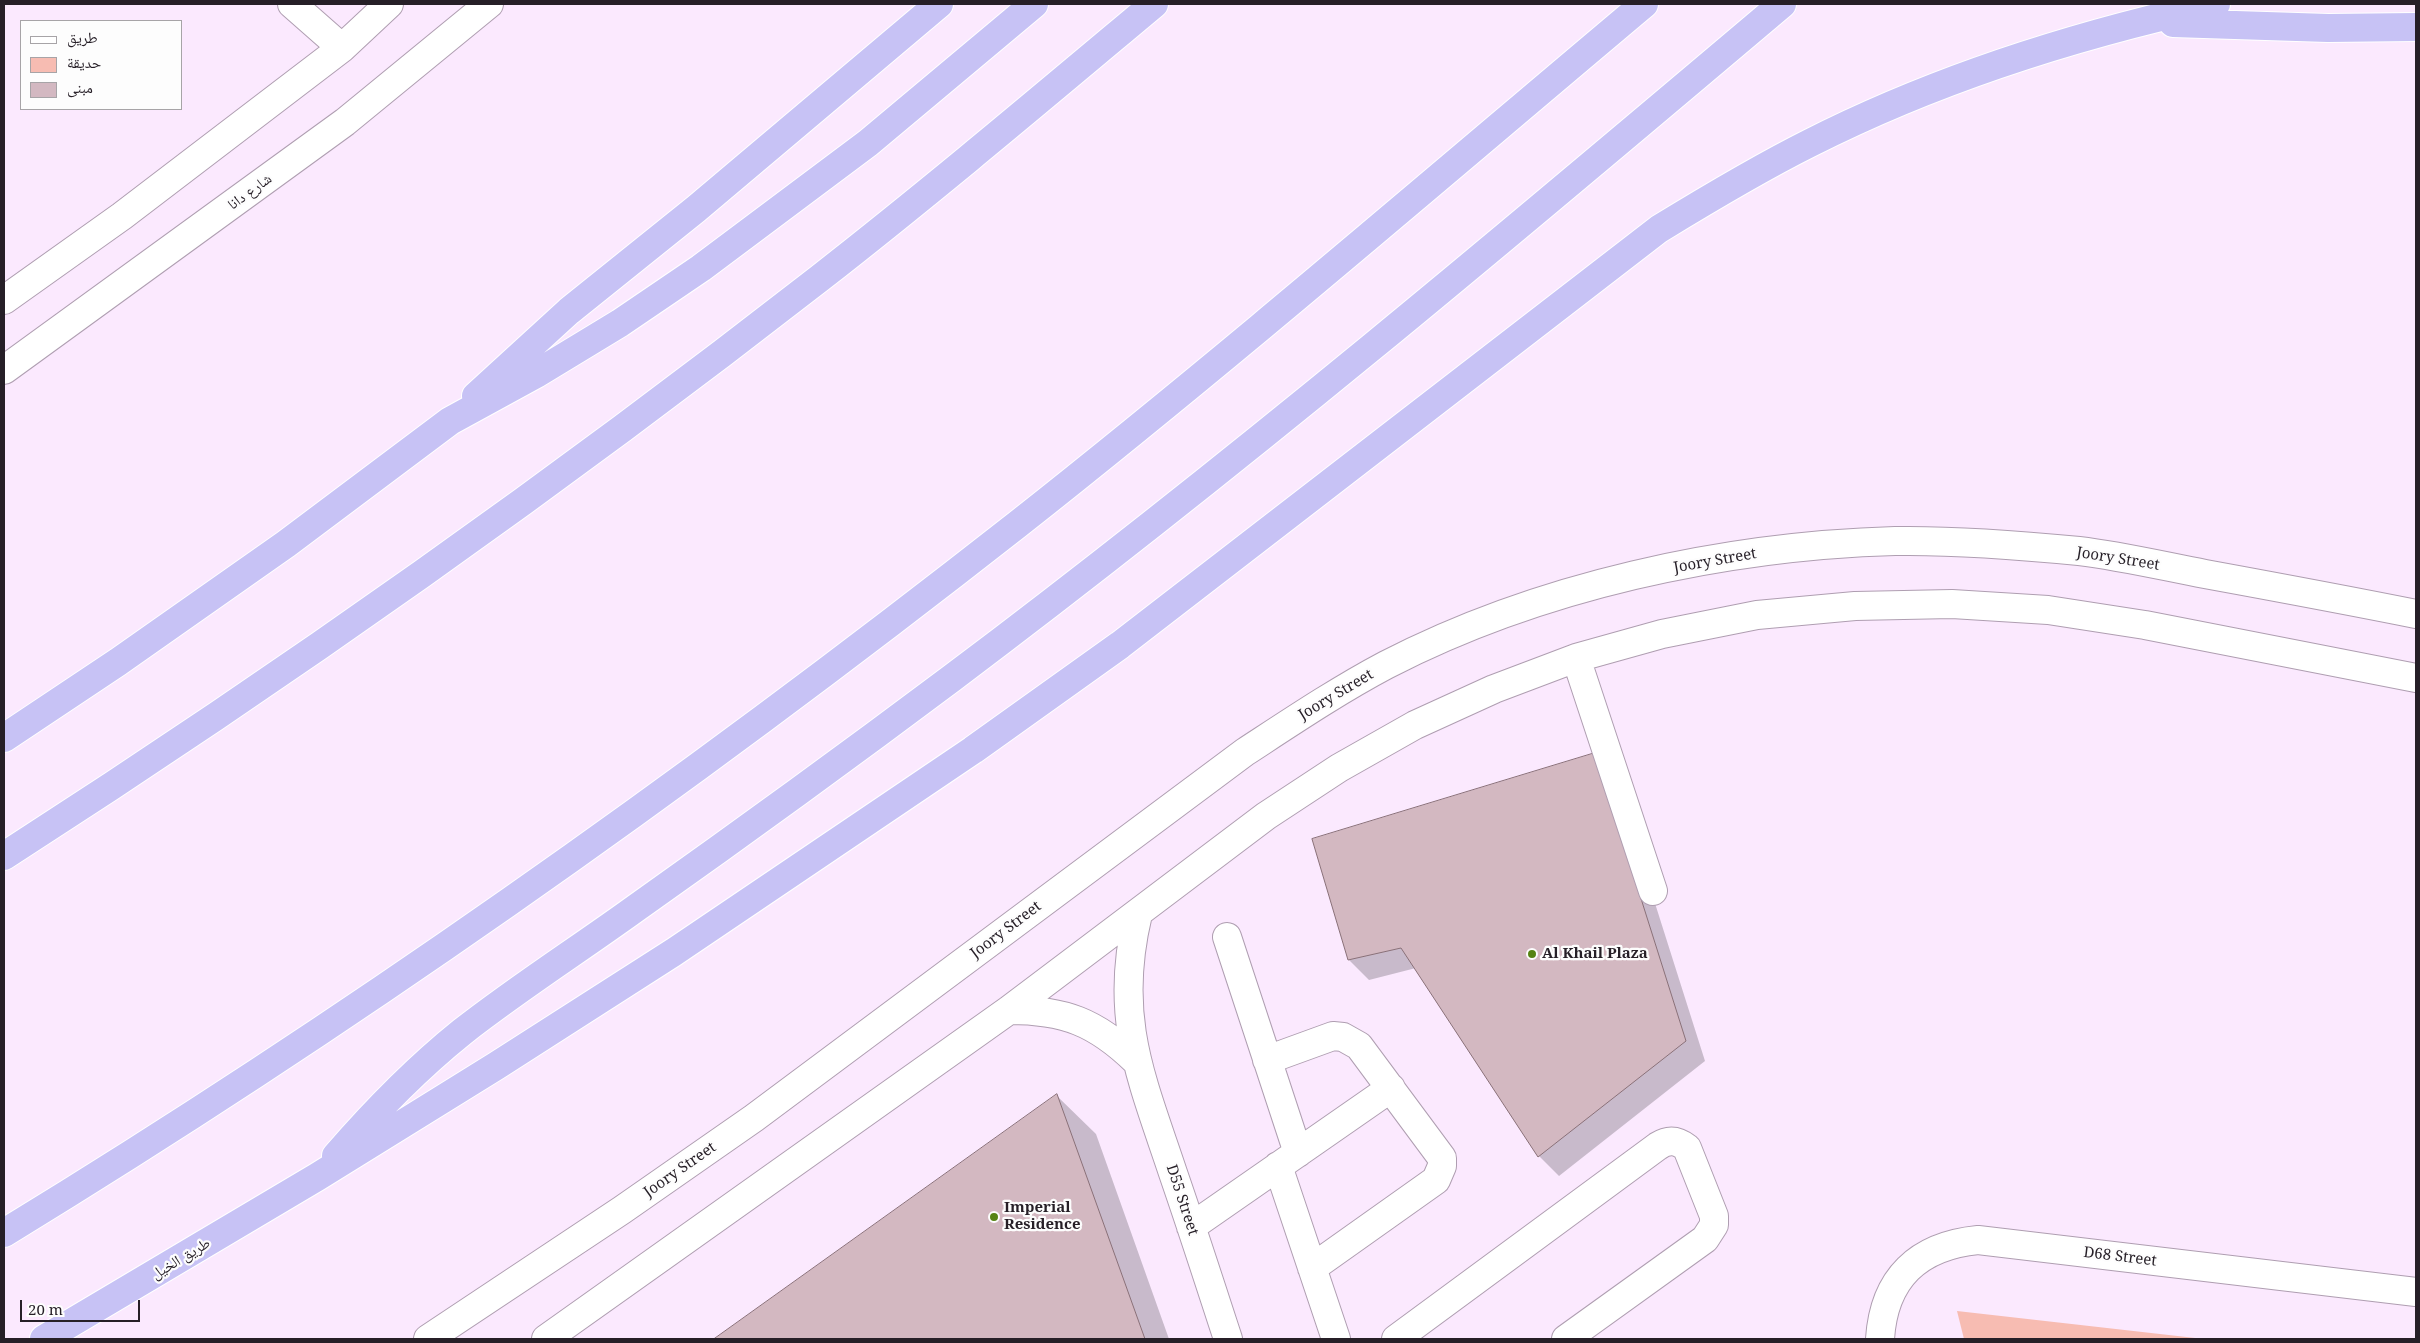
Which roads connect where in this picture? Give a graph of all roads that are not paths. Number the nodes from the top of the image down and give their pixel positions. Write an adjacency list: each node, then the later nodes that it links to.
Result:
1 (292, 4): 12 (street)
2 (389, 4): 12 (street)
3 (489, 4): 14 (street, شارع دانا)
4 (939, 4): 15 (highway)
5 (1034, 4): 15 (highway)
6 (1154, 4): 20 (highway)
7 (1644, 4): 31 (highway)
8 (1782, 4): 29 (highway)
9 (2216, 4): 10 (highway)
10 (2136, 21): 11 (highway); 29 (highway, طريق الخيل)
11 (2416, 27)
12 (342, 48): 13 (street)
13 (4, 300)
14 (4, 370)
15 (450, 422): 19 (highway)
16 (2416, 614): 35 (street, Joory Street)
17 (1576, 658): 18 (street); 21 (street); 22 (street)
18 (2416, 678)
19 (4, 738)
20 (4, 856)
21 (1653, 891)
22 (1138, 914): 24 (street); 26 (street, D55 Street)
23 (1227, 937): 25 (street)
24 (1009, 1010): 26 (street, D55 Street); 36 (street)
25 (1267, 1060): 27 (street); 28 (street)
26 (1136, 1061): 30 (street, D55 Street)
27 (1391, 1088): 28 (street); 32 (street)
28 (1288, 1160): 30 (street); 32 (street)
29 (317, 1177): 34 (highway, طريق الخيل)
30 (1191, 1227): 37 (street, D55 Street)
31 (4, 1232)
32 (1312, 1268): 38 (street)
33 (2416, 1292): 41 (street, D68 Street)
34 (44, 1339)
35 (428, 1339)
36 (546, 1339)
37 (1228, 1339)
38 (1336, 1339)
39 (1396, 1339): 40 (street)
40 (1566, 1339)
41 (1880, 1339)

